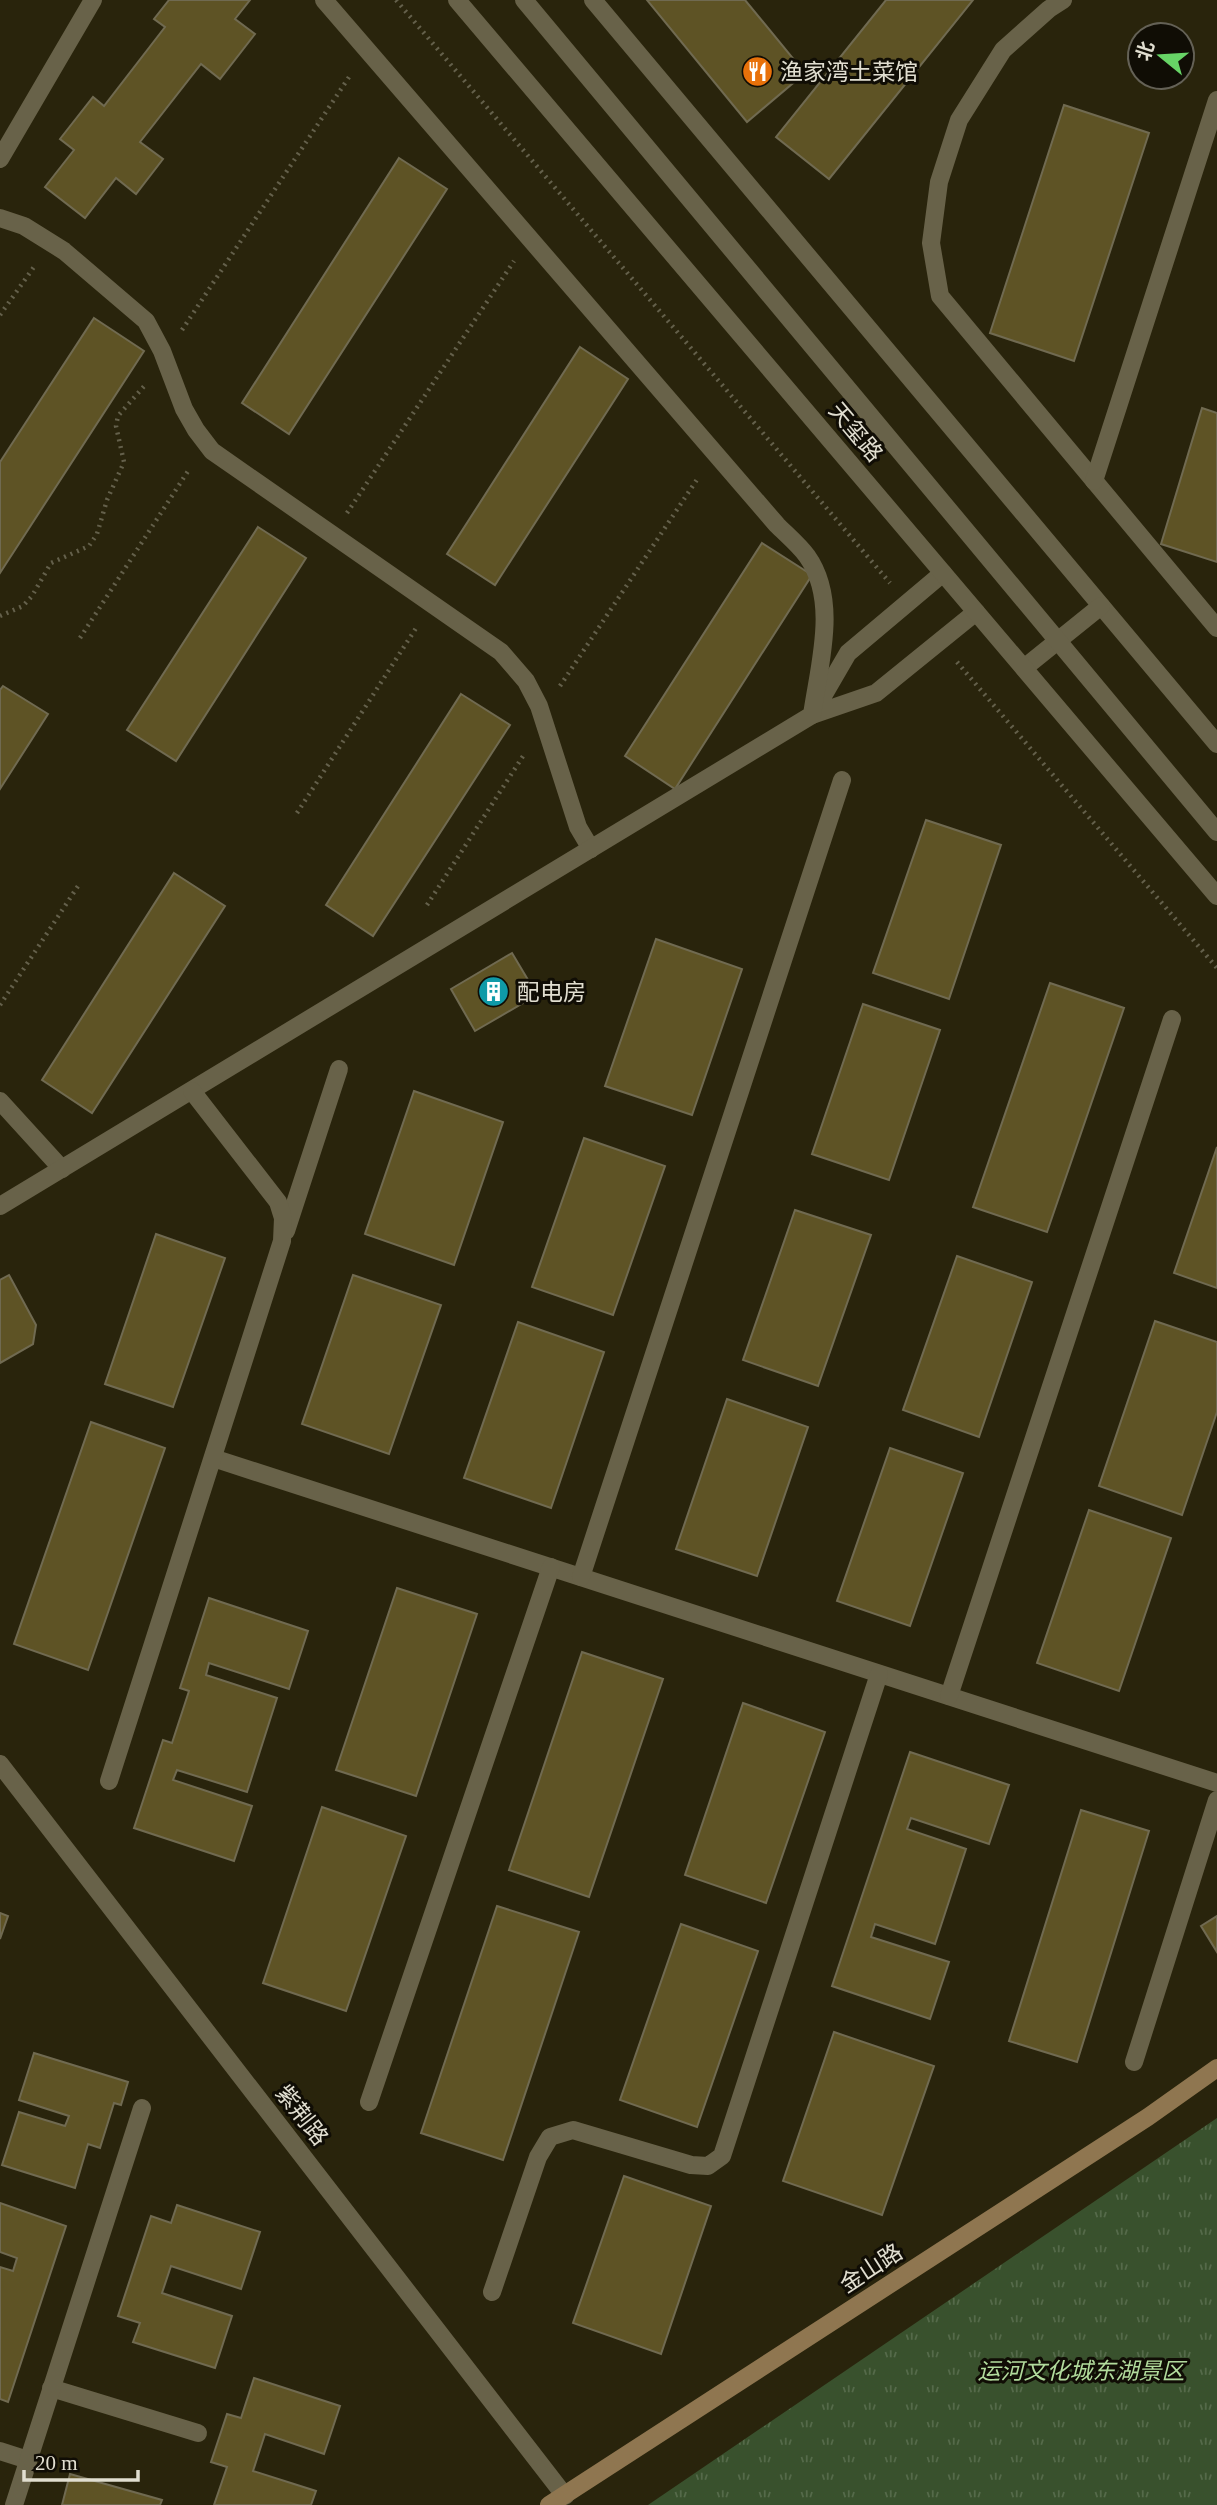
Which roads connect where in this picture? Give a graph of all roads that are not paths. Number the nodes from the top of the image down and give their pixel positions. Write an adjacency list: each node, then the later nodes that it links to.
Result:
1 (93, 0): 8 (street)
2 (324, 0): 17 (street)
3 (457, 0): 11 (street, 天玺路)
4 (524, 0): 15 (street, 天玺路)
5 (593, 0): 12 (street)
6 (1063, 0): 10 (street)
7 (1217, 100): 10 (street)
8 (0, 159)
9 (0, 218): 21 (street)
10 (1094, 481): 14 (street)
11 (943, 573): 13 (street, 天玺路); 17 (street)
12 (1101, 606): 15 (street); 18 (street)
13 (976, 612): 16 (street, 天玺路); 17 (street)
14 (1217, 628)
15 (1056, 641): 16 (street); 20 (street, 天玺路)
16 (1024, 668): 22 (street, 天玺路)
17 (812, 715): 21 (street)
18 (1217, 744)
19 (842, 780): 32 (street)
20 (1217, 832)
21 (591, 849): 25 (street)
22 (1217, 896)
23 (1172, 1019): 34 (street)
24 (339, 1069): 29 (street)
25 (192, 1091): 27 (street); 29 (street)
26 (0, 1101): 27 (street)
27 (62, 1169): 28 (street)
28 (0, 1206)
29 (282, 1241): 30 (street)
30 (212, 1458): 31 (street); 36 (street)
31 (551, 1567): 32 (street); 41 (street)
32 (581, 1577): 33 (street)
33 (879, 1674): 34 (street); 43 (street)
34 (949, 1696): 37 (street)
35 (0, 1764): 48 (street, 紫荆路)
36 (109, 1781)
37 (1217, 1783)
38 (1217, 1800): 39 (street)
39 (1135, 2062)
40 (1217, 2067): 48 (street, 金山路)
41 (369, 2102)
42 (142, 2108): 44 (street)
43 (492, 2292)
44 (51, 2388): 45 (street); 47 (street)
45 (198, 2433)
46 (0, 2451): 47 (street)
47 (28, 2460): 49 (street)
48 (565, 2496): 50 (street, 金山路)
49 (14, 2505)
50 (549, 2505)

